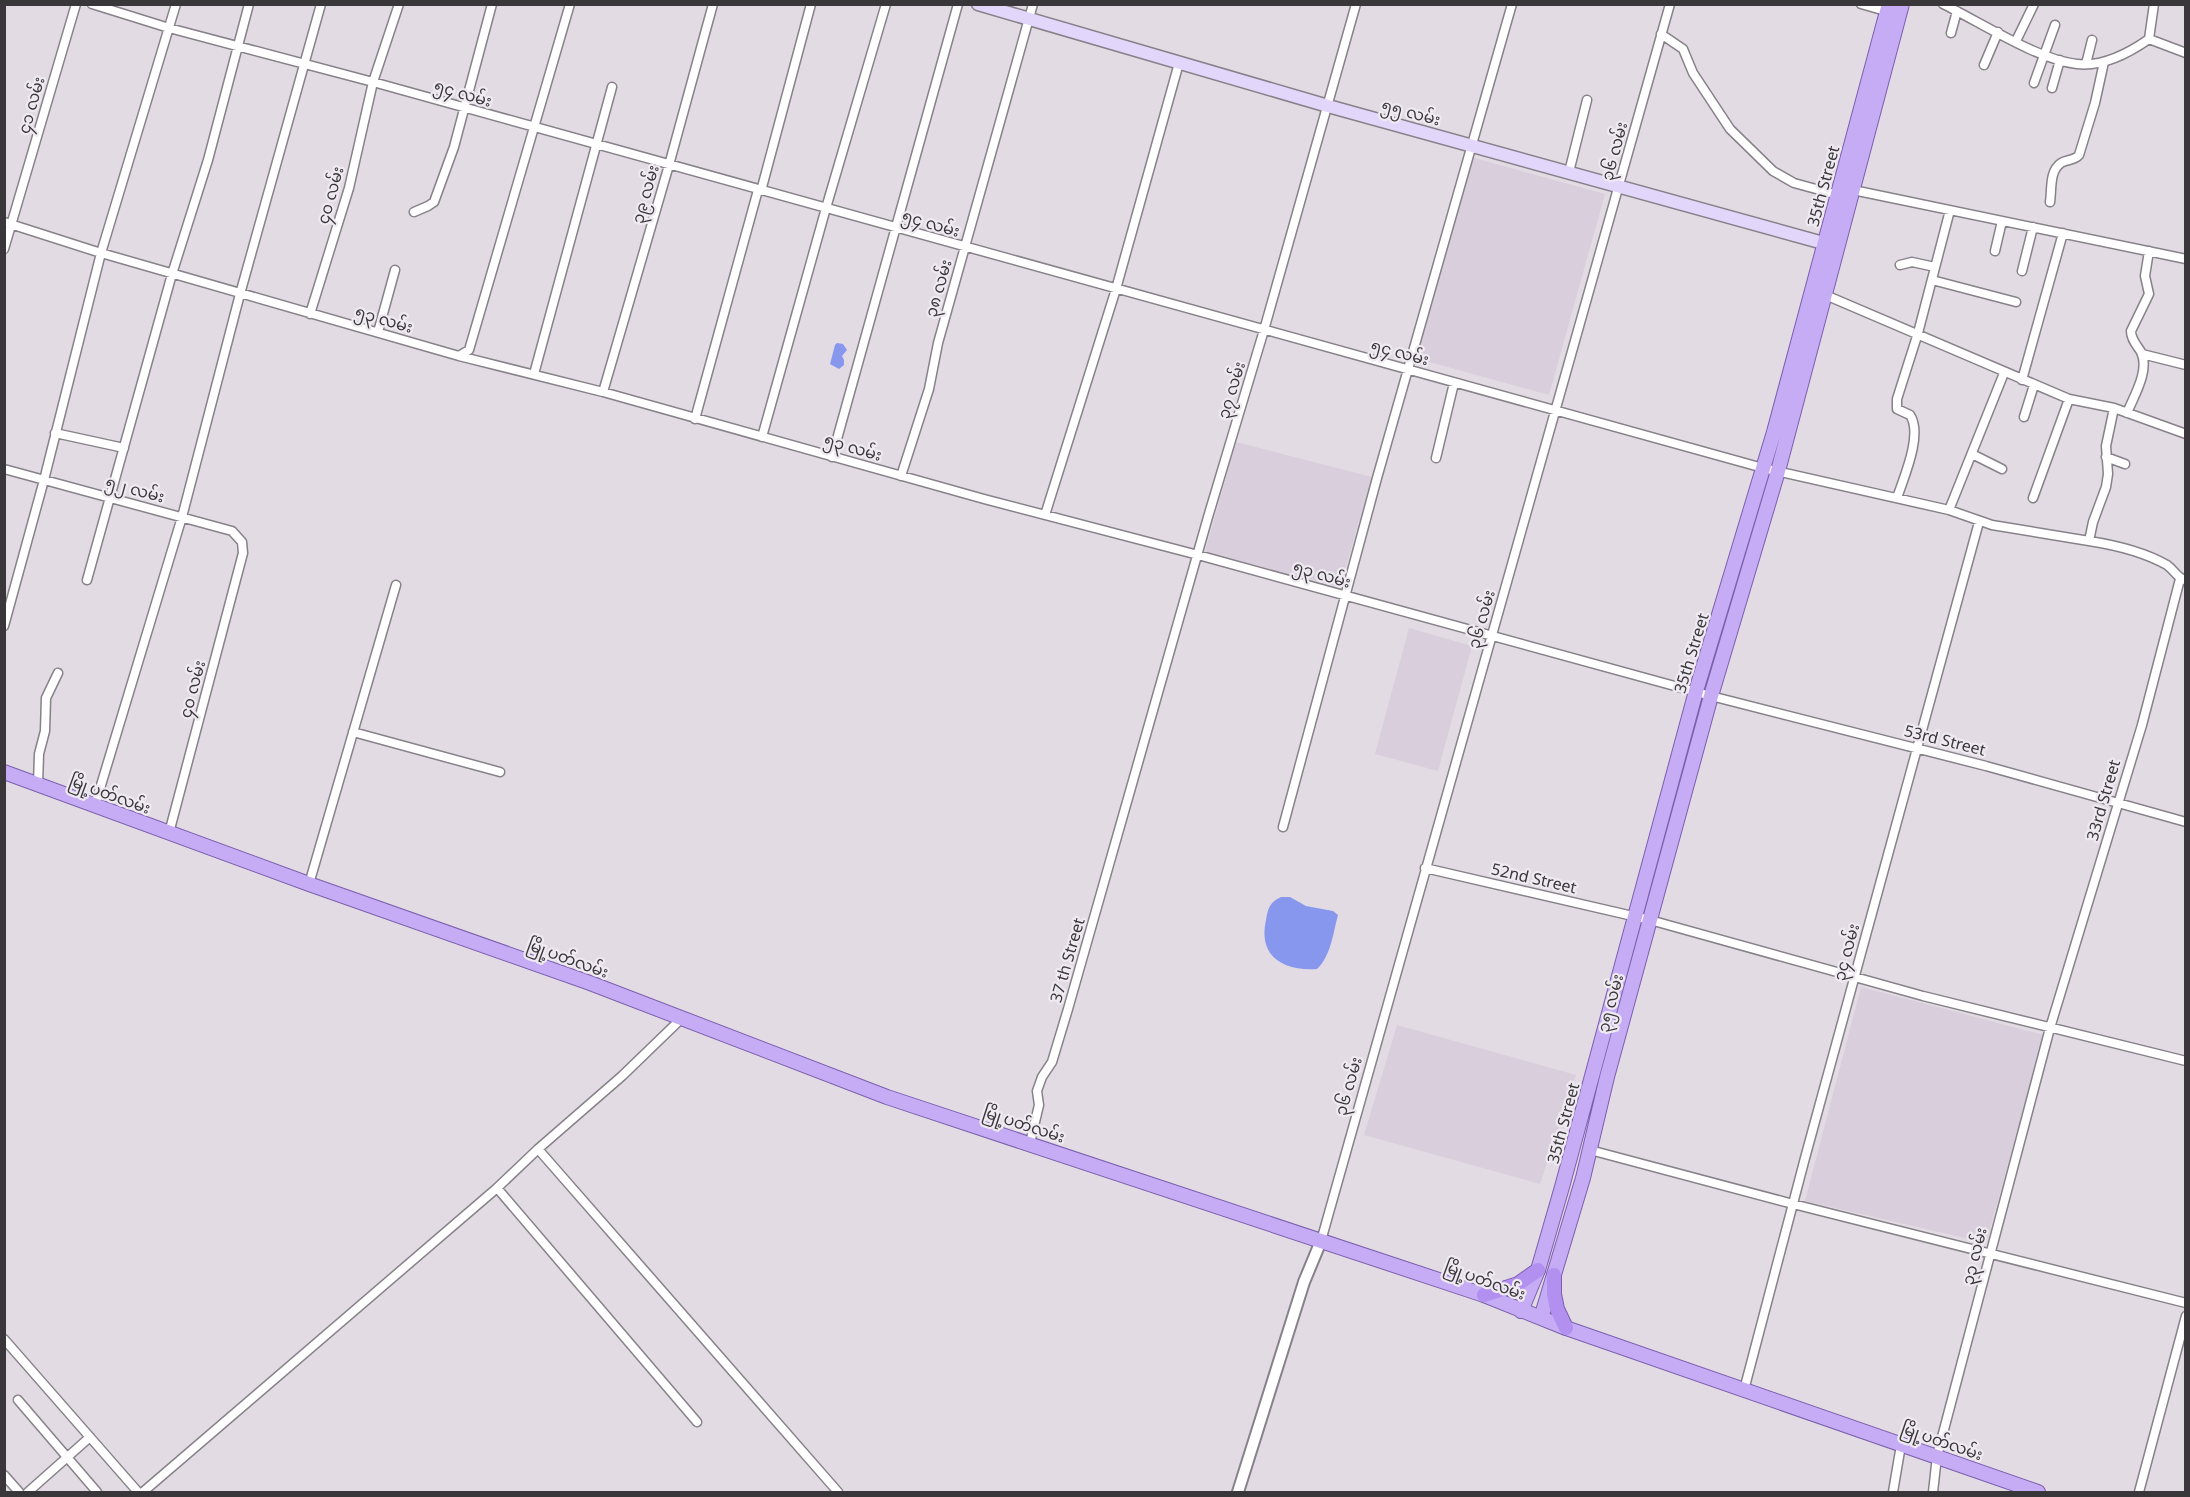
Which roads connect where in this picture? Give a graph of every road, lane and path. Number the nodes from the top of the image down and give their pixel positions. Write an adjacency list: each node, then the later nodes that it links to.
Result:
1 (76, 4): 63 (street, ၄၁ လမ်း)
2 (92, 4): 26 (street, ၅၄ လမ်း)
3 (176, 4): 26 (street)
4 (249, 4): 33 (street)
5 (321, 4): 39 (street)
6 (399, 4): 42 (street, ၄၀ လမ်း)
7 (492, 4): 48 (street)
8 (570, 4): 49 (street)
9 (712, 4): 52 (street, ၃၉ လမ်း)
10 (811, 4): 55 (street)
11 (886, 4): 59 (street)
12 (958, 4): 65 (street)
13 (978, 4): 24 (main road, ၅၅ လမ်း)
14 (1033, 4): 24 (street, ၃၈ လမ်း)
15 (1356, 4): 47 (street, ၃၇ လမ်း)
16 (1512, 4): 51 (street)
17 (1670, 4): 29 (street, ၃၆ လမ်း)
18 (1861, 4): 22 (street)
19 (1943, 4): 23 (street)
20 (2034, 4): 32 (street)
21 (2154, 4): 30 (street)
22 (1894, 9): 56 (main road, 35th Street); 57 (main road, 35th Street)
23 (1957, 11): 27 (street); 28 (street)
24 (1029, 19): 38 (main road, ၅၅ လမ်း); 68 (street, ၃၈ လမ်း)
25 (2055, 25): 35 (street)
26 (169, 28): 33 (street, ၅၄ လမ်း); 72 (street)
27 (1998, 32): 32 (street); 41 (street)
28 (1951, 33)
29 (1661, 34): 54 (street, ၃၆ လမ်း); 57 (street)
30 (2150, 39): 34 (street); 37 (street)
31 (2092, 40): 40 (street)
32 (2016, 41): 35 (street)
33 (238, 46): 39 (street, ၅၄ လမ်း); 78 (street)
34 (2186, 52)
35 (2043, 54): 36 (street); 43 (street)
36 (2060, 60): 40 (street); 45 (street)
37 (2104, 62): 40 (street); 58 (street)
38 (1179, 63): 47 (main road, ၅၅ လမ်း); 80 (street)
39 (304, 64): 42 (street, ၅၄ လမ်း); 82 (street)
40 (2086, 64)
41 (1984, 65)
42 (373, 82): 48 (street, ၅၄ လမ်း); 84 (street, ၄၀ လမ်း)
43 (2034, 83)
44 (612, 87): 50 (street)
45 (2052, 88)
46 (1587, 100): 53 (street)
47 (1328, 106): 51 (main road, ၅၅ လမ်း); 85 (street, ၃၇ လမ်း)
48 (465, 109): 49 (street, ၅၄ လမ်း); 61 (street)
49 (533, 128): 50 (street, ၅၄ လမ်း); 89 (street)
50 (597, 146): 52 (street, ၅၄ လမ်း); 93 (street)
51 (1472, 146): 53 (main road, ၅၅ လမ်း); 91 (street)
52 (669, 165): 55 (street, ၅၄ လမ်း); 97 (street, ၃၉ လမ်း)
53 (1569, 172): 54 (main road, ၅၅ လမ်း)
54 (1620, 186): 67 (main road, ၅၅ လမ်း); 100 (street, ၃၆ လမ်း)
55 (760, 190): 59 (street, ၅၄ လမ်း); 103 (street)
56 (1853, 190): 60 (street); 67 (main road, 35th Street)
57 (1838, 195): 67 (main road, 35th Street)
58 (2050, 202)
59 (826, 208): 65 (street, ၅၄ လမ်း); 106 (street)
60 (1950, 210): 62 (street); 75 (street)
61 (414, 212)
62 (2002, 221): 64 (street); 70 (street)
63 (8, 223): 69 (street, ၄၁ လမ်း); 72 (street, ၅၃ လမ်း)
64 (2033, 227): 66 (street); 77 (street)
65 (897, 229): 68 (street, ၅၄ လမ်း); 109 (street)
66 (2063, 233): 71 (street); 94 (street)
67 (1831, 245): 81 (main road, 35th Street)
68 (965, 248): 80 (street, ၅၄ လမ်း); 117 (street, ၃၈ လမ်း)
69 (4, 249)
70 (1995, 251)
71 (2149, 251): 73 (street); 88 (street)
72 (101, 254): 78 (street, ၅၃ လမ်း); 104 (street)
73 (2186, 259)
74 (1900, 265): 75 (street)
75 (1935, 267): 79 (street)
76 (395, 270): 86 (street)
77 (2022, 271)
78 (172, 274): 82 (street, ၅၃ လမ်း); 107 (street)
79 (1932, 280): 83 (street); 87 (street)
80 (1116, 289): 85 (street, ၅၄ လမ်း); 123 (street)
81 (1818, 292): 87 (street); 113 (main road, 35th Street); 116 (main road, 35th Street)
82 (240, 294): 84 (street, ၅၃ လမ်း); 124 (street)
83 (2016, 302)
84 (310, 314): 86 (street, ၅၃ လမ်း)
85 (1264, 330): 91 (street, ၅၄ လမ်း); 128 (street, ၃၇ လမ်း)
86 (378, 332): 89 (street, ၅၃ လမ်း)
87 (1918, 333): 92 (street); 120 (street)
88 (2142, 354): 90 (street); 101 (street)
89 (459, 356): 93 (street, ၅၃ လမ်း)
90 (2186, 365)
91 (1408, 370): 95 (street, ၅၄ လမ်း); 132 (street)
92 (2004, 373): 94 (street); 108 (street)
93 (534, 374): 97 (street, ၅၃ လမ်း)
94 (2022, 380): 96 (street)
95 (1454, 383): 100 (street, ၅၄ လမ်း); 111 (street)
96 (2034, 385): 98 (street); 102 (street)
97 (603, 392): 103 (street, ၅၃ လမ်း)
98 (2069, 399): 99 (street); 121 (street)
99 (2114, 408): 101 (street); 110 (street)
100 (1556, 411): 113 (street, ၅၄ လမ်း); 134 (street, ၃၆ လမ်း)
101 (2127, 412): 105 (street)
102 (2024, 417)
103 (695, 419): 106 (street, ၅၃ လမ်း)
104 (55, 434): 107 (street); 118 (street)
105 (2186, 434)
106 (762, 437): 109 (street, ၅၃ လမ်း)
107 (123, 448): 119 (street)
108 (1972, 454): 115 (street); 122 (street)
109 (832, 457): 117 (street, ၅၃ လမ်း)
110 (2106, 457): 112 (street); 126 (street)
111 (1436, 458)
112 (2125, 464)
113 (1763, 468): 116 (street, ၅၄ လမ်း); 136 (main road, 35th Street)
114 (4, 469): 118 (street, ၅၂ လမ်း)
115 (2002, 469)
116 (1779, 471): 120 (street, ၅၄ လမ်း); 137 (main road, 35th Street)
117 (901, 476): 123 (street, ၅၃ လမ်း)
118 (44, 480): 119 (street, ၅၂ လမ်း); 133 (street)
119 (110, 498): 124 (street, ၅၂ လမ်း); 129 (street)
120 (1897, 498): 122 (street, ၅၄ လမ်း)
121 (2033, 498)
122 (1949, 510): 125 (street, ၅၄ လမ်း)
123 (1045, 514): 128 (street, ၅၃ လမ်း)
124 (182, 517): 127 (street, ၅၂ လမ်း); 144 (street)
125 (1979, 522): 126 (street, ၅၄ လမ်း); 139 (street, ၃၄ လမ်း)
126 (2089, 541): 130 (street, ၅၄ လမ်း)
127 (243, 553): 148 (street, ၄၀ လမ်း)
128 (1198, 555): 132 (street, ၅၃ လမ်း); 142 (street, ၃၇ လမ်း)
129 (87, 580)
130 (2183, 580): 145 (street, 33rd Street)
131 (396, 585): 138 (street)
132 (1346, 596): 134 (street, ၅၃ လမ်း); 147 (street)
133 (4, 626)
134 (1492, 636): 136 (street, ၅၃ လမ်း); 149 (street, ၃၆ လမ်း)
135 (58, 673): 143 (street)
136 (1696, 691): 137 (street, 53rd Street); 151 (main road, 35th Street)
137 (1711, 696): 139 (street, 53rd Street); 151 (main road, ၃၅ လမ်း)
138 (353, 732): 141 (street); 150 (street)
139 (1917, 749): 145 (street, 53rd Street); 152 (street, ၃၄ လမ်း)
140 (4, 772): 143 (main road, မြို့ပတ်လမ်း)
141 (500, 772)
142 (1132, 783): 156 (street, 37 th Street)
143 (38, 784): 144 (main road, မြို့ပတ်လမ်း)
144 (95, 805): 148 (main road, မြို့ပတ်လမ်း)
145 (2118, 805): 146 (street, 53rd Street); 154 (street, 33rd Street)
146 (2186, 822)
147 (1283, 827)
148 (169, 833): 150 (main road, မြို့ပတ်လမ်း)
149 (1425, 868): 151 (street, 52nd Street); 163 (street, ၃၆ လမ်း)
150 (309, 884): 153 (main road, မြို့ပတ်လမ်း)
151 (1643, 918): 152 (street, 52nd Street); 158 (main road, ၃၅ လမ်း); 159 (main road, 35th Street)
152 (1854, 977): 154 (street, 52nd Street); 162 (street, ၃၄ လမ်း)
153 (682, 1018): 156 (main road, မြို့ပတ်လမ်း); 157 (street)
154 (2050, 1028): 155 (street, 52nd Street); 164 (street, ၃၃ လမ်း)
155 (2186, 1061)
156 (1030, 1143): 163 (main road, မြို့ပတ်လမ်း)
157 (538, 1149): 160 (street); 186 (street)
158 (1590, 1150): 161 (main road, ၃၅ လမ်း); 162 (street)
159 (1563, 1187): 161 (main road); 165 (main road, 35th Street)
160 (497, 1188): 176 (street); 185 (street)
161 (1579, 1192): 166 (main road, ၃၅ လမ်း)
162 (1793, 1204): 164 (street); 174 (street, ၃၄ လမ်း)
163 (1321, 1241): 167 (main road, မြို့ပတ်လမ်း); 187 (street)
164 (1991, 1252): 168 (street); 179 (street, ၃၃ လမ်း)
165 (1538, 1270): 167 (highway); 169 (main road, 35th Street)
166 (1554, 1275): 171 (main road, ၃၅ လမ်း); 172 (highway)
167 (1484, 1295): 169 (main road, မြို့ပတ်လမ်း)
168 (2186, 1303)
169 (1521, 1311): 171 (main road, မြို့ပတ်လမ်း)
170 (2186, 1316): 191 (street)
171 (1541, 1318): 172 (main road, မြို့ပတ်လမ်း)
172 (1566, 1328): 174 (main road, မြို့ပတ်လမ်း)
173 (4, 1339): 177 (street)
174 (1744, 1390): 178 (main road, မြို့ပတ်လမ်း)
175 (18, 1400): 180 (street)
176 (697, 1422)
177 (90, 1437): 180 (street); 185 (street)
178 (1901, 1445): 179 (main road, မြို့ပတ်လမ်း); 188 (street)
179 (1937, 1456): 189 (street, ၃၃ လမ်း); 190 (main road, မြို့ပတ်လမ်း)
180 (67, 1457): 183 (street); 184 (street)
181 (4, 1475): 182 (street)
182 (19, 1492)
183 (28, 1492)
184 (97, 1492)
185 (143, 1492)
186 (838, 1492)
187 (1238, 1492)
188 (1893, 1492)
189 (1933, 1492)
190 (2038, 1492)
191 (2139, 1492)

